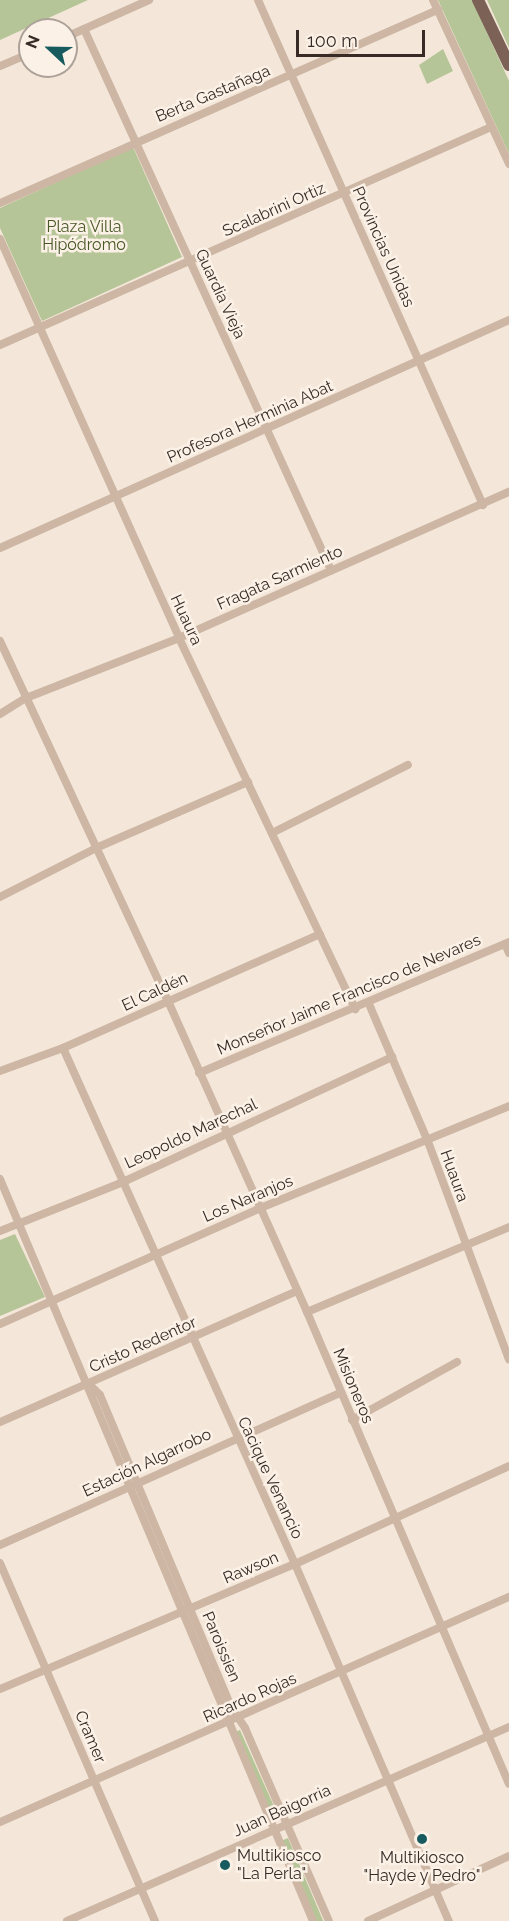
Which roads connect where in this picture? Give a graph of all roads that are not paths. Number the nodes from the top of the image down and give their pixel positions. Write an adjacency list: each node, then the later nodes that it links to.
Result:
1 (149, 0): 6 (street)
2 (258, 0): 11 (street, Provincias Unidas)
3 (433, 0): 5 (street)
4 (478, 0): 9 (main road)
5 (438, 10): 11 (street, Berta Gastañaga); 12 (street)
6 (84, 29): 7 (street); 13 (street, Guardia Vieja)
7 (78, 32)
8 (18, 58): 10 (street)
9 (509, 65)
10 (0, 66)
11 (291, 75): 13 (street, Berta Gastañaga); 15 (street, Provincias Unidas)
12 (491, 127): 14 (street); 15 (street, Scalabrini Ortiz)
13 (135, 142): 16 (street, Berta Gastañaga); 18 (street, Guardia Vieja)
14 (509, 164)
15 (344, 194): 18 (street, Scalabrini Ortiz); 22 (street, Provincias Unidas)
16 (0, 203)
17 (0, 239): 20 (street, Huaura)
18 (190, 261): 20 (street, Scalabrini Ortiz); 23 (street, Guardia Vieja)
19 (509, 320): 22 (street, Profesora Herminia Abat)
20 (41, 327): 21 (street, Scalabrini Ortiz); 25 (street, Huaura)
21 (0, 345)
22 (420, 362): 23 (street, Profesora Herminia Abat); 26 (street, Provincias Unidas)
23 (267, 429): 25 (street, Profesora Herminia Abat); 28 (street, Guardia Vieja)
24 (509, 492): 26 (street, Fragata Sarmiento)
25 (114, 497): 27 (street, Profesora Herminia Abat); 29 (street, Huaura)
26 (483, 505): 28 (street, Fragata Sarmiento)
27 (0, 548)
28 (331, 570): 29 (street, Fragata Sarmiento)
29 (179, 638): 31 (street, Fragata Sarmiento); 34 (street, Huaura)
30 (0, 641): 31 (street)
31 (26, 698): 32 (street, Fragata Sarmiento); 36 (street, Misioneros)
32 (0, 714)
33 (408, 765): 35 (street)
34 (248, 782): 35 (street, Huaura); 36 (street)
35 (272, 833): 38 (street, Huaura)
36 (96, 848): 37 (street); 41 (street, Misioneros)
37 (0, 897)
38 (320, 934): 41 (street, El Caldén); 43 (street, Huaura)
39 (507, 943): 40 (street); 42 (street, Monseñor Jaime Francisco de Nevares)
40 (509, 953)
41 (168, 1001): 44 (street, El Caldén); 47 (street, Misioneros)
42 (369, 1004): 43 (street, Monseñor Jaime Francisco de Nevares); 45 (street, Huaura)
43 (355, 1009): 47 (street, Monseñor Jaime Francisco de Nevares)
44 (63, 1048): 46 (street, El Caldén); 52 (street, Cacique Venancio)
45 (392, 1056): 49 (street, Leopoldo Marechal); 50 (street, Huaura)
46 (0, 1071)
47 (199, 1073): 49 (street, Misioneros)
48 (509, 1106): 50 (street, Los Naranjos)
49 (225, 1132): 52 (street, Leopoldo Marechal); 53 (street, Misioneros)
50 (427, 1139): 53 (street, Los Naranjos); 57 (street, Huaura)
51 (0, 1179): 54 (street, Paroissien)
52 (123, 1182): 54 (street, Leopoldo Marechal); 58 (street, Cacique Venancio)
53 (258, 1209): 58 (street, Los Naranjos); 59 (street, Misioneros)
54 (19, 1223): 56 (street, Leopoldo Marechal); 60 (street, Paroissien)
55 (509, 1227): 57 (street)
56 (0, 1231)
57 (465, 1245): 61 (street); 64 (street, Huaura)
58 (155, 1255): 60 (street, Los Naranjos); 63 (street, Cacique Venancio)
59 (297, 1291): 61 (street, Misioneros); 63 (street, Cristo Redentor)
60 (52, 1300): 62 (street, Los Naranjos); 67 (street, Paroissien)
61 (307, 1312): 68 (street, Misioneros)
62 (0, 1324)
63 (192, 1338): 67 (street, Cristo Redentor); 71 (street, Cacique Venancio)
64 (505, 1339): 65 (street, Huaura)
65 (509, 1359)
66 (457, 1362): 69 (street)
67 (89, 1384): 70 (street, Cristo Redentor); 73 (street, Paroissien); 74 (street, Paroissien)
68 (340, 1393): 69 (street, Misioneros); 71 (street, Estación Algarrobo)
69 (352, 1420): 75 (street, Misioneros)
70 (0, 1422)
71 (236, 1437): 73 (street, Estación Algarrobo); 78 (street, Cacique Venancio)
72 (509, 1466): 75 (street, Rawson)
73 (137, 1483): 74 (street, Estación Algarrobo); 80 (street, Paroissien)
74 (128, 1487): 76 (street, Estación Algarrobo); 81 (street, Paroissien)
75 (393, 1517): 78 (street, Rawson); 82 (street, Misioneros)
76 (0, 1545)
77 (0, 1563): 83 (street, Cramer)
78 (294, 1564): 80 (street, Rawson); 84 (street, Cacique Venancio)
79 (509, 1597): 82 (street, Ricardo Rojas)
80 (190, 1609): 81 (street, Rawson); 86 (street, Paroissien)
81 (181, 1612): 83 (street, Rawson); 87 (street, Paroissien)
82 (440, 1627): 84 (street, Ricardo Rojas); 89 (street, Misioneros)
83 (46, 1669): 85 (street, Rawson); 91 (street, Cramer)
84 (341, 1673): 86 (street, Ricardo Rojas); 90 (street, Cacique Venancio)
85 (0, 1689)
86 (238, 1718): 87 (street, Ricardo Rojas); 94 (street, Paroissien)
87 (228, 1722): 91 (street, Ricardo Rojas); 95 (street, Paroissien)
88 (509, 1727): 89 (street, Juan Baigorria)
89 (488, 1736): 90 (street, Juan Baigorria); 92 (street, Misioneros)
90 (388, 1780): 94 (street, Juan Baigorria); 98 (street, Cacique Venancio)
91 (94, 1781): 93 (street, Ricardo Rojas); 97 (street, Cramer)
92 (509, 1784)
93 (0, 1822)
94 (287, 1824): 95 (street, Juan Baigorria); 102 (street, Paroissien)
95 (274, 1830): 97 (street, Juan Baigorria); 101 (street, Paroissien)
96 (509, 1856): 98 (street)
97 (141, 1889): 99 (street, Juan Baigorria); 100 (street, Cramer)
98 (436, 1891): 103 (street); 104 (street, Cacique Venancio)
99 (68, 1921)
100 (155, 1921)
101 (313, 1921)
102 (329, 1921)
103 (368, 1921)
104 (449, 1921)

